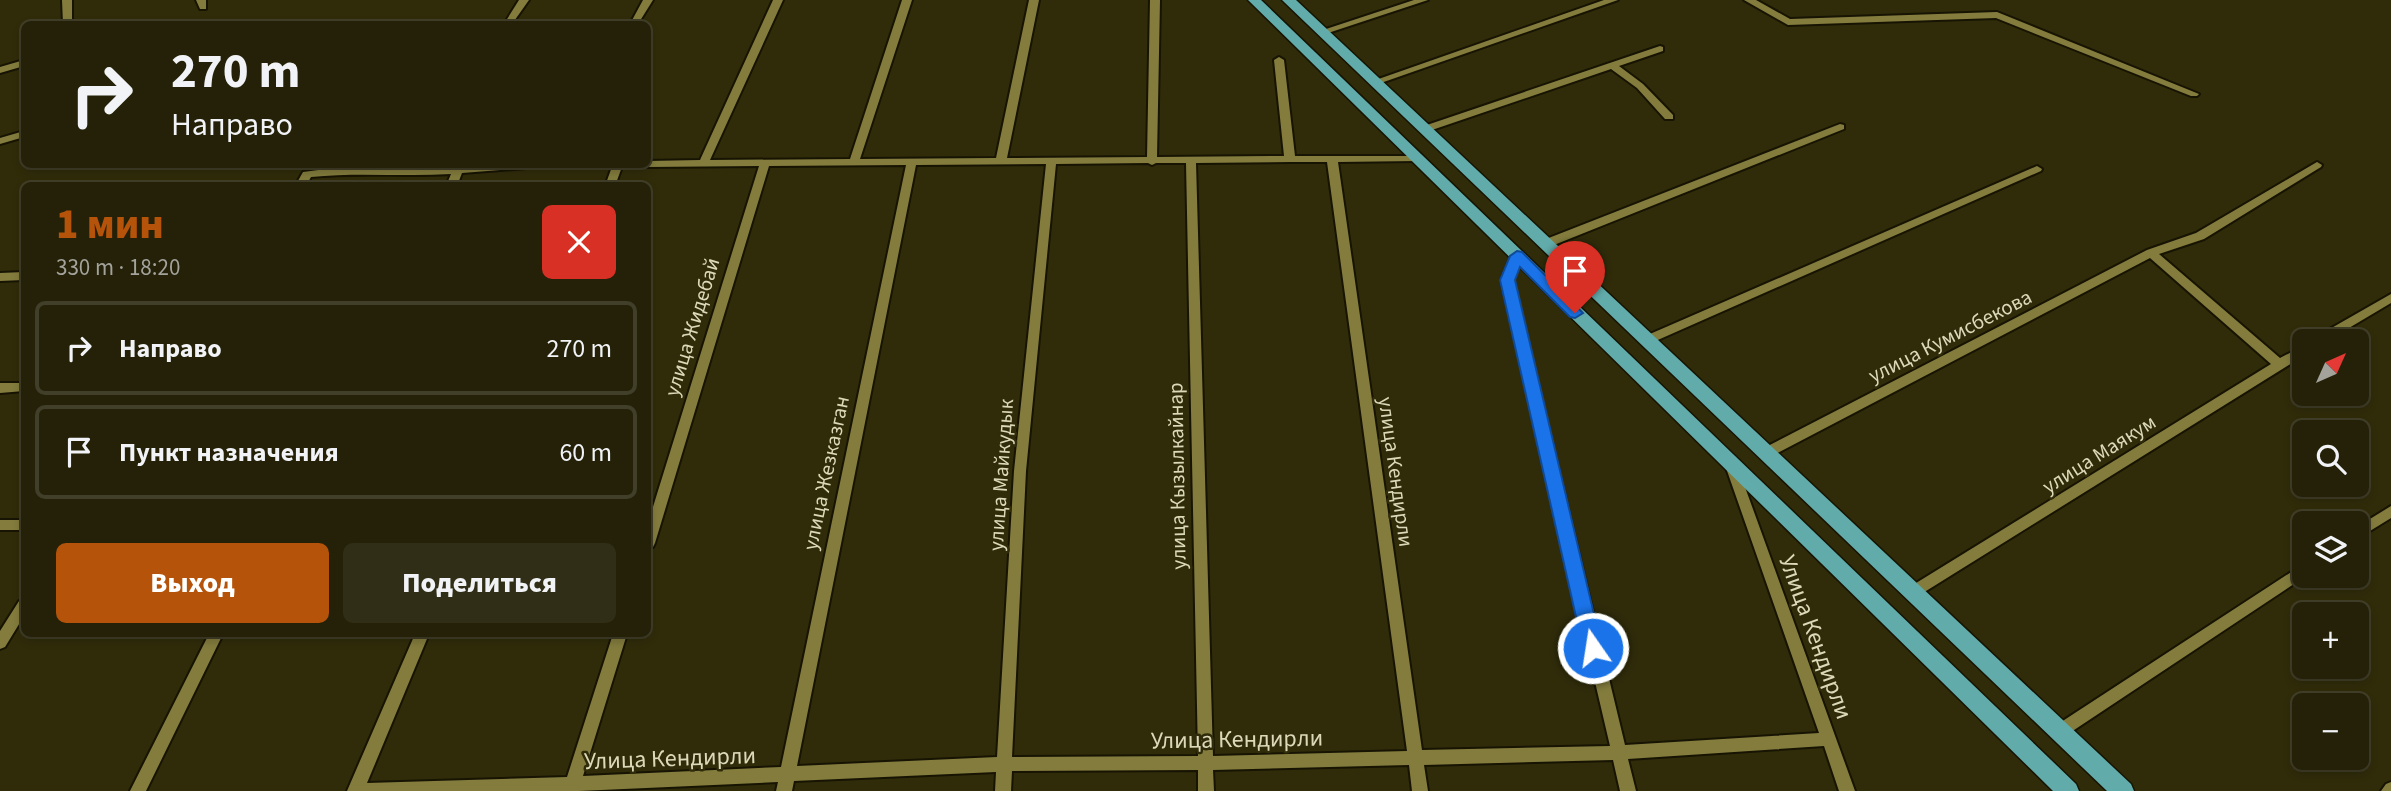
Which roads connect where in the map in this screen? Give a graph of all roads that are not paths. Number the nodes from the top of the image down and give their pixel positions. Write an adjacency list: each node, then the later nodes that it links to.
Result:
1 (67, 0): 13 (street)
2 (524, 0): 14 (street)
3 (648, 0): 15 (street)
4 (778, 0): 34 (street)
5 (907, 0): 35 (street)
6 (1034, 0): 32 (street)
7 (1155, 0): 36 (street)
8 (1254, 0): 29 (main road)
9 (1288, 0): 16 (main road)
10 (1423, 0): 16 (street)
11 (1613, 0): 22 (street)
12 (1749, 0): 23 (street)
13 (68, 21)
14 (511, 21)
15 (636, 21)
16 (1322, 32): 22 (main road)
17 (1660, 49): 20 (street)
18 (1279, 60): 30 (street)
19 (21, 64): 21 (street)
20 (1612, 66): 24 (street); 26 (street)
21 (0, 70)
22 (1375, 82): 26 (main road)
23 (2194, 94)
24 (1669, 117)
25 (1840, 127): 48 (street)
26 (1425, 130): 48 (main road)
27 (21, 135): 28 (street)
28 (0, 141)
29 (1418, 158): 31 (street); 50 (main road)
30 (1290, 159): 31 (street); 33 (street)
31 (1332, 159): 77 (street, улица Кендирли)
32 (1001, 161): 38 (street); 40 (street)
33 (1191, 161): 36 (street); 78 (street, улица Кызылкайнар)
34 (704, 162): 37 (street); 39 (street)
35 (854, 162): 37 (street); 40 (street)
36 (1152, 162): 38 (street)
37 (765, 163): 66 (street, улица Жидебай)
38 (1051, 163): 79 (street, улица Майкудык)
39 (651, 164)
40 (911, 164): 80 (street, улица Жезказган)
41 (2317, 164): 49 (street, улица Кумисбекова)
42 (493, 168): 45 (street)
43 (421, 169): 45 (street); 46 (street)
44 (2036, 169): 55 (street)
45 (458, 171): 47 (street)
46 (302, 182)
47 (453, 182)
48 (1545, 244): 55 (main road)
49 (2151, 253): 57 (street); 60 (street, улица Кумисбекова)
50 (1517, 256): 61 (main road); 76 (street)
51 (21, 276): 52 (street)
52 (0, 277)
53 (2391, 298): 54 (street)
54 (2338, 329)
55 (1647, 340): 60 (main road)
56 (2292, 356): 57 (street, улица Маякум)
57 (2279, 364): 68 (street, улица Маякум)
58 (21, 387): 59 (street)
59 (0, 388)
60 (1766, 453): 68 (main road)
61 (1731, 465): 75 (street, Улица Кендирли); 89 (main road)
62 (2391, 511): 65 (street)
63 (0, 524): 64 (street)
64 (21, 525)
65 (2369, 526)
66 (651, 533)
67 (2292, 578): 74 (street)
68 (1913, 592): 74 (main road)
69 (21, 610): 73 (street)
70 (215, 637): 82 (street)
71 (421, 637): 83 (street)
72 (619, 637): 81 (street)
73 (0, 643)
74 (2060, 731): 90 (main road)
75 (1829, 739): 76 (street, Улица Кендирли); 88 (street)
76 (1617, 752): 77 (street, Улица Кендирли); 87 (street)
77 (1414, 757): 78 (street, Улица Кендирли); 86 (street, улица Кендирли)
78 (1204, 763): 79 (street, Улица Кендирли); 85 (street, улица Кызылкайнар)
79 (1005, 764): 80 (street, Улица Кендирли); 84 (street, улица Майкудык)
80 (786, 783): 81 (street, Улица Кендирли)
81 (572, 788): 83 (street, Улица Кендирли)
82 (138, 791)
83 (356, 791)
84 (1003, 791)
85 (1206, 791)
86 (1420, 791)
87 (1628, 791)
88 (1847, 791)
89 (2068, 791)
90 (2123, 791)

